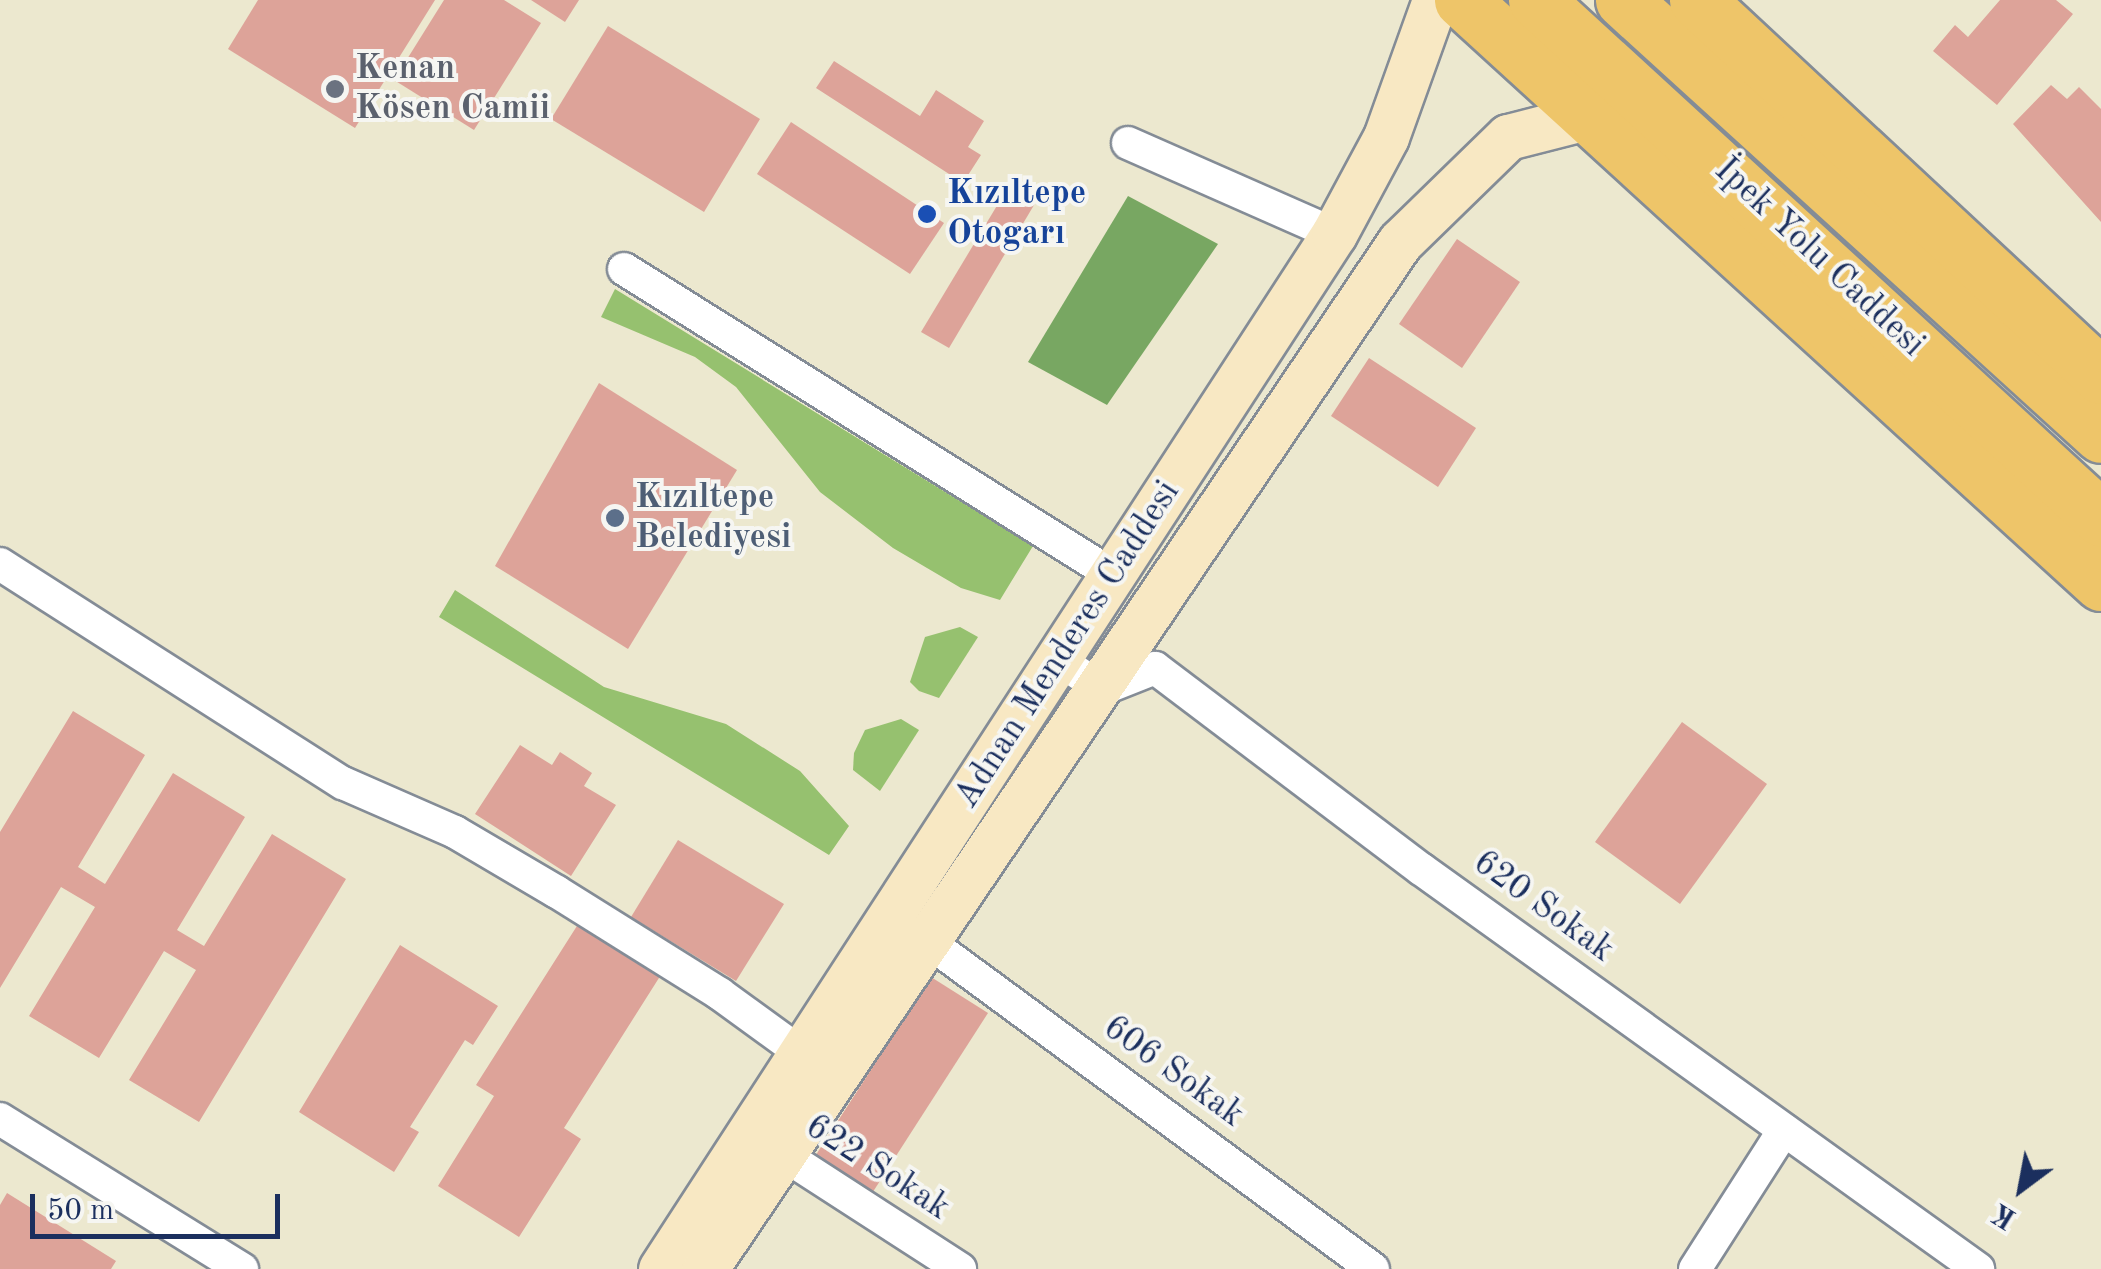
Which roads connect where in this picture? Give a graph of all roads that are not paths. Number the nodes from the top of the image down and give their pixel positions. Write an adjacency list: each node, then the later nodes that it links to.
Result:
1 (1435, 0): 8 (street, Adnan Menderes Caddesi)
2 (1462, 0): 6 (highway)
3 (1536, 0): 12 (highway, İpek Yolu Caddesi)
4 (1624, 0): 11 (highway, İpek Yolu Caddesi)
5 (1697, 0): 10 (highway)
6 (1590, 116): 15 (highway); 17 (street, Adnan Menderes Caddesi)
7 (1128, 143): 8 (street)
8 (1334, 234): 14 (street, Adnan Menderes Caddesi)
9 (624, 269): 14 (street)
10 (2101, 376)
11 (2101, 435)
12 (2101, 518)
13 (0, 564): 19 (street)
14 (1114, 575): 16 (street, Adnan Menderes Caddesi)
15 (2101, 583)
16 (1059, 660): 17 (street); 19 (street, Adnan Menderes Caddesi)
17 (1102, 689): 18 (street, Adnan Menderes Caddesi); 21 (street, 620 Sokak)
18 (926, 940): 19 (street, Adnan Menderes Caddesi); 27 (street, 606 Sokak)
19 (818, 1066): 22 (street, Adnan Menderes Caddesi)
20 (0, 1119): 23 (street)
21 (1784, 1130): 28 (street); 29 (street, 620 Sokak)
22 (767, 1144): 24 (street, Adnan Menderes Caddesi); 25 (street, Adnan Menderes Caddesi); 26 (street, 622 Sokak)
23 (242, 1269)
24 (661, 1269)
25 (705, 1269)
26 (960, 1269)
27 (1373, 1269)
28 (1695, 1269)
29 (1978, 1269)

